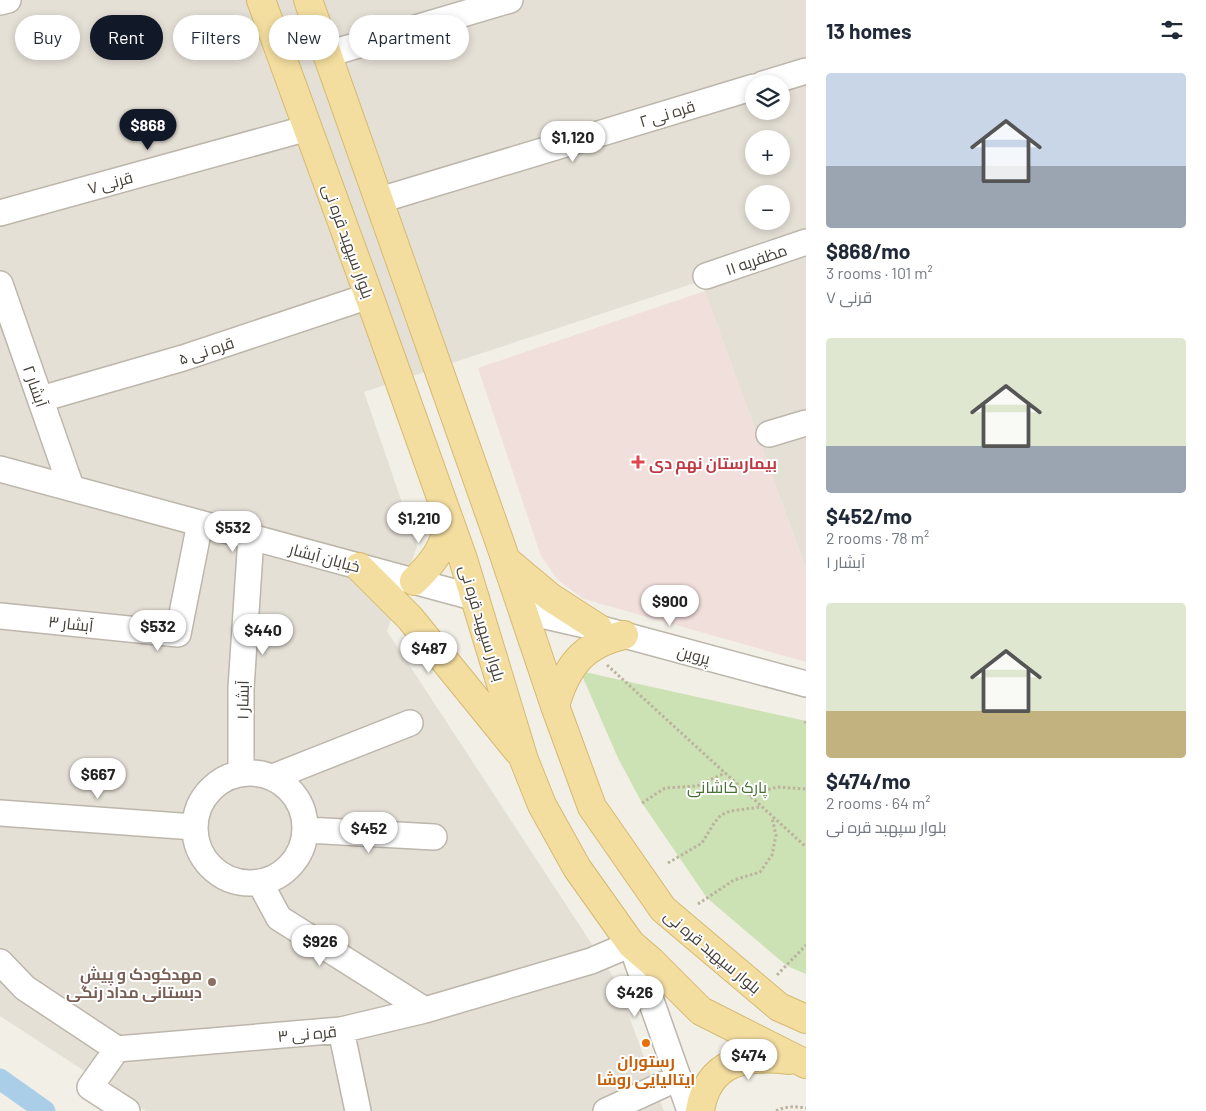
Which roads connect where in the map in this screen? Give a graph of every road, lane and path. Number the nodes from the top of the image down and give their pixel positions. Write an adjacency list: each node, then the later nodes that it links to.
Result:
1 (8, 0): 5 (street)
2 (260, 0): 12 (main road, بلوار سپهبد قره نی)
3 (308, 0): 6 (main road, بلوار سپهبد قره نی)
4 (510, 0): 7 (street)
5 (0, 2)
6 (314, 15)
7 (339, 51)
8 (330, 60): 13 (main road, بلوار سپهبد قره نی)
9 (806, 72): 10 (street)
10 (790, 76)
11 (745, 90): 13 (street, قره نی ۲)
12 (308, 128): 14 (street, قرنی ۷); 18 (main road, بلوار سپهبد قره نی)
13 (380, 200): 27 (main road, بلوار سپهبد قره نی)
14 (0, 213)
15 (806, 242): 16 (street, مظفریه ۱۱)
16 (706, 276)
17 (0, 284): 19 (street, آبشار ۲)
18 (369, 296): 19 (street, قره نی ۵); 24 (main road, بلوار سپهبد قره نی)
19 (41, 399): 23 (street, آبشار ۲)
20 (806, 423): 21 (street)
21 (769, 434)
22 (0, 469): 23 (street, خیابان آبشار)
23 (71, 487): 25 (street, خیابان آبشار)
24 (450, 522): 29 (main road); 30 (main road, بلوار سپهبد قره نی)
25 (200, 524): 26 (street, خیابان آبشار); 32 (street, آبشار ۳)
26 (252, 537): 28 (street, خیابان آبشار); 40 (street, آبشار ۱)
27 (506, 560): 31 (main road, بلوار سپهبد قره نی); 34 (main road)
28 (359, 567): 29 (street, خیابان آبشار); 38 (main road)
29 (414, 581): 30 (street, خیابان آبشار)
30 (476, 598): 31 (main road); 38 (main road, بلوار سپهبد قره نی)
31 (524, 611): 34 (street); 36 (main road, بلوار سپهبد قره نی)
32 (0, 616)
33 (624, 635): 34 (main road); 35 (street, پروین)
34 (593, 639): 36 (main road); 39 (path)
35 (806, 684)
36 (555, 706): 61 (main road, بلوار سپهبد قره نی)
37 (410, 723): 41 (street)
38 (524, 760): 56 (main road, بلوار سپهبد قره نی)
39 (725, 773): 44 (path); 45 (path)
40 (241, 774): 41 (street); 49 (street)
41 (273, 777): 50 (street)
42 (806, 784): 43 (path)
43 (805, 789): 44 (path)
44 (749, 795): 46 (path)
45 (642, 803)
46 (762, 807): 48 (path); 53 (path)
47 (0, 813): 49 (street)
48 (772, 816): 52 (path); 55 (path)
49 (194, 827): 54 (street)
50 (306, 830): 51 (street); 54 (street)
51 (434, 837)
52 (806, 847)
53 (668, 863)
54 (260, 883): 60 (street)
55 (698, 904)
56 (631, 944): 60 (street, قره نی ۳); 64 (main road, بلوار سپهبد قره نی); 65 (street)
57 (806, 945): 59 (path)
58 (0, 962): 63 (street)
59 (776, 975)
60 (425, 1010): 62 (street, قره نی ۳)
61 (806, 1019)
62 (341, 1030): 63 (street, قره نی ۳); 68 (street)
63 (117, 1049): 67 (street)
64 (802, 1062): 71 (main road)
65 (678, 1078): 69 (street); 70 (street)
66 (806, 1108): 72 (path)
67 (127, 1111)
68 (358, 1111)
69 (606, 1111)
70 (690, 1111)
71 (700, 1111)
72 (776, 1111)

